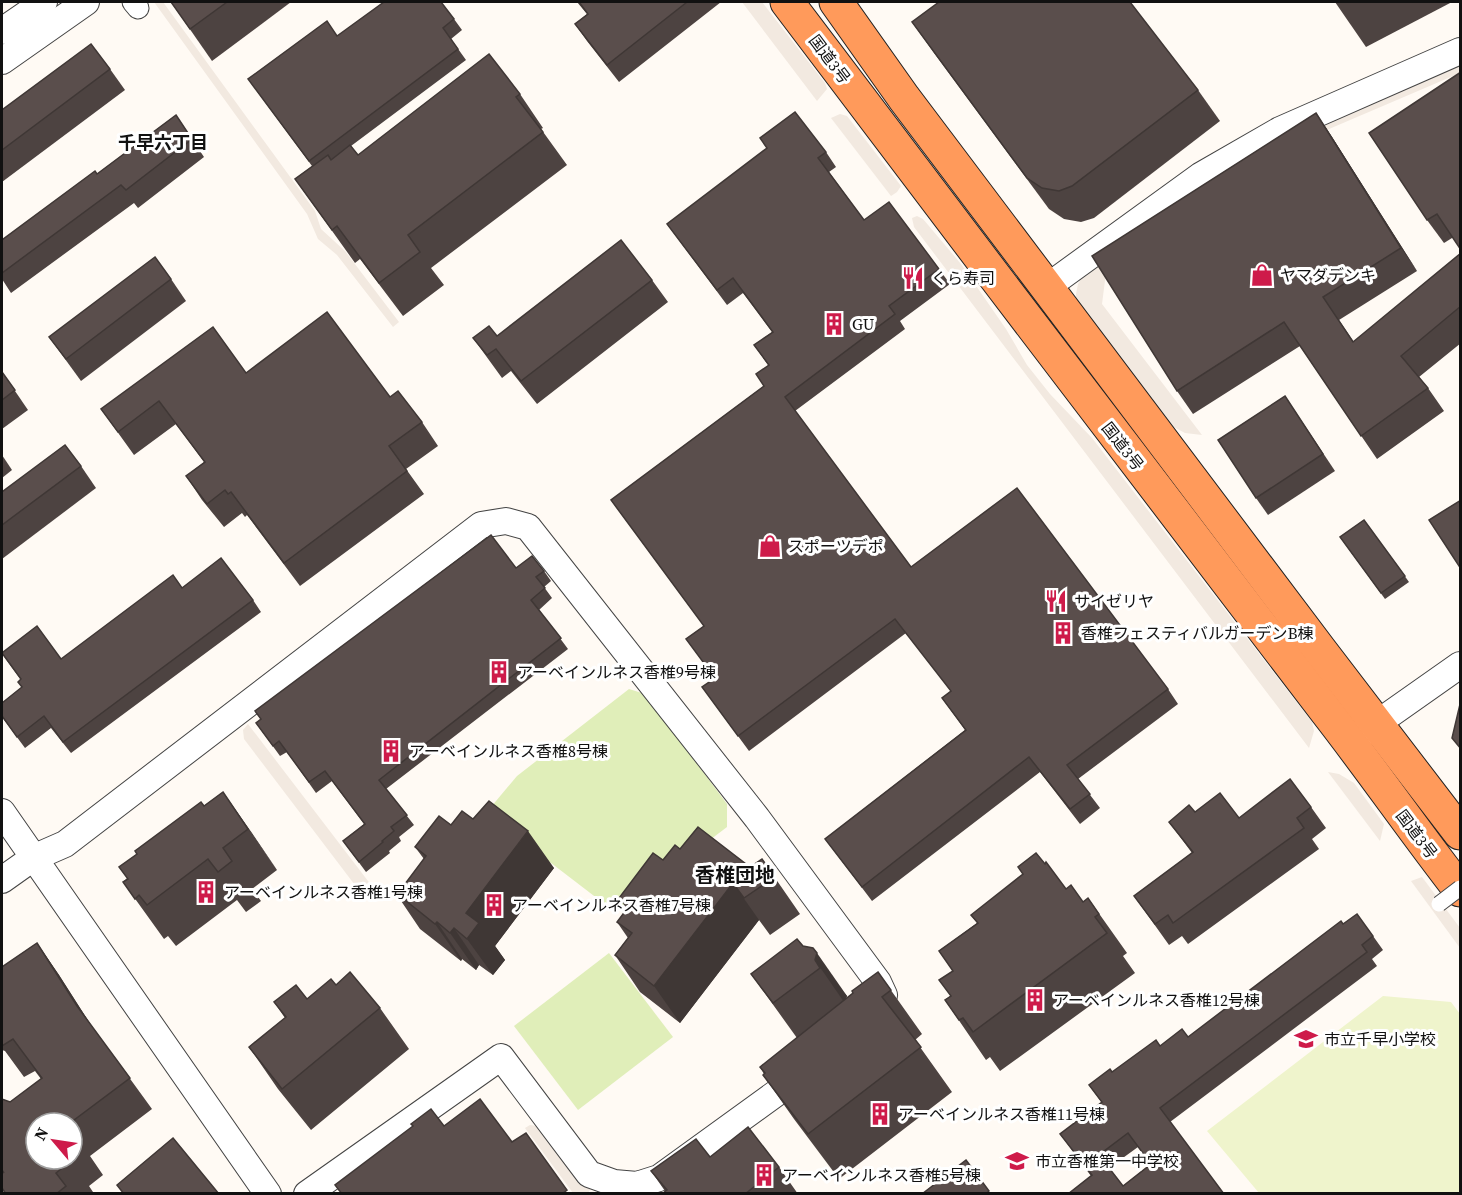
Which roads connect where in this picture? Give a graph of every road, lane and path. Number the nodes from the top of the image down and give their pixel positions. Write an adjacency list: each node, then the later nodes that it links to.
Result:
1 (44, 2): 5 (street)
2 (86, 2): 7 (street)
3 (787, 2): 10 (highway, 国道3号)
4 (836, 2): 8 (highway, 国道3号)
5 (2, 31)
6 (1461, 51): 8 (street)
7 (2, 61)
8 (1047, 287): 10 (highway, 国道3号)
9 (1461, 665): 10 (street)
10 (1363, 733): 12 (highway, 国道3号); 15 (highway, 国道3号)
11 (2, 812): 13 (street)
12 (1461, 833)
13 (33, 858): 14 (street); 16 (street); 18 (street)
14 (2, 880)
15 (1453, 894)
16 (866, 1023)
17 (823, 1059): 19 (street)
18 (268, 1194)
19 (307, 1194)

